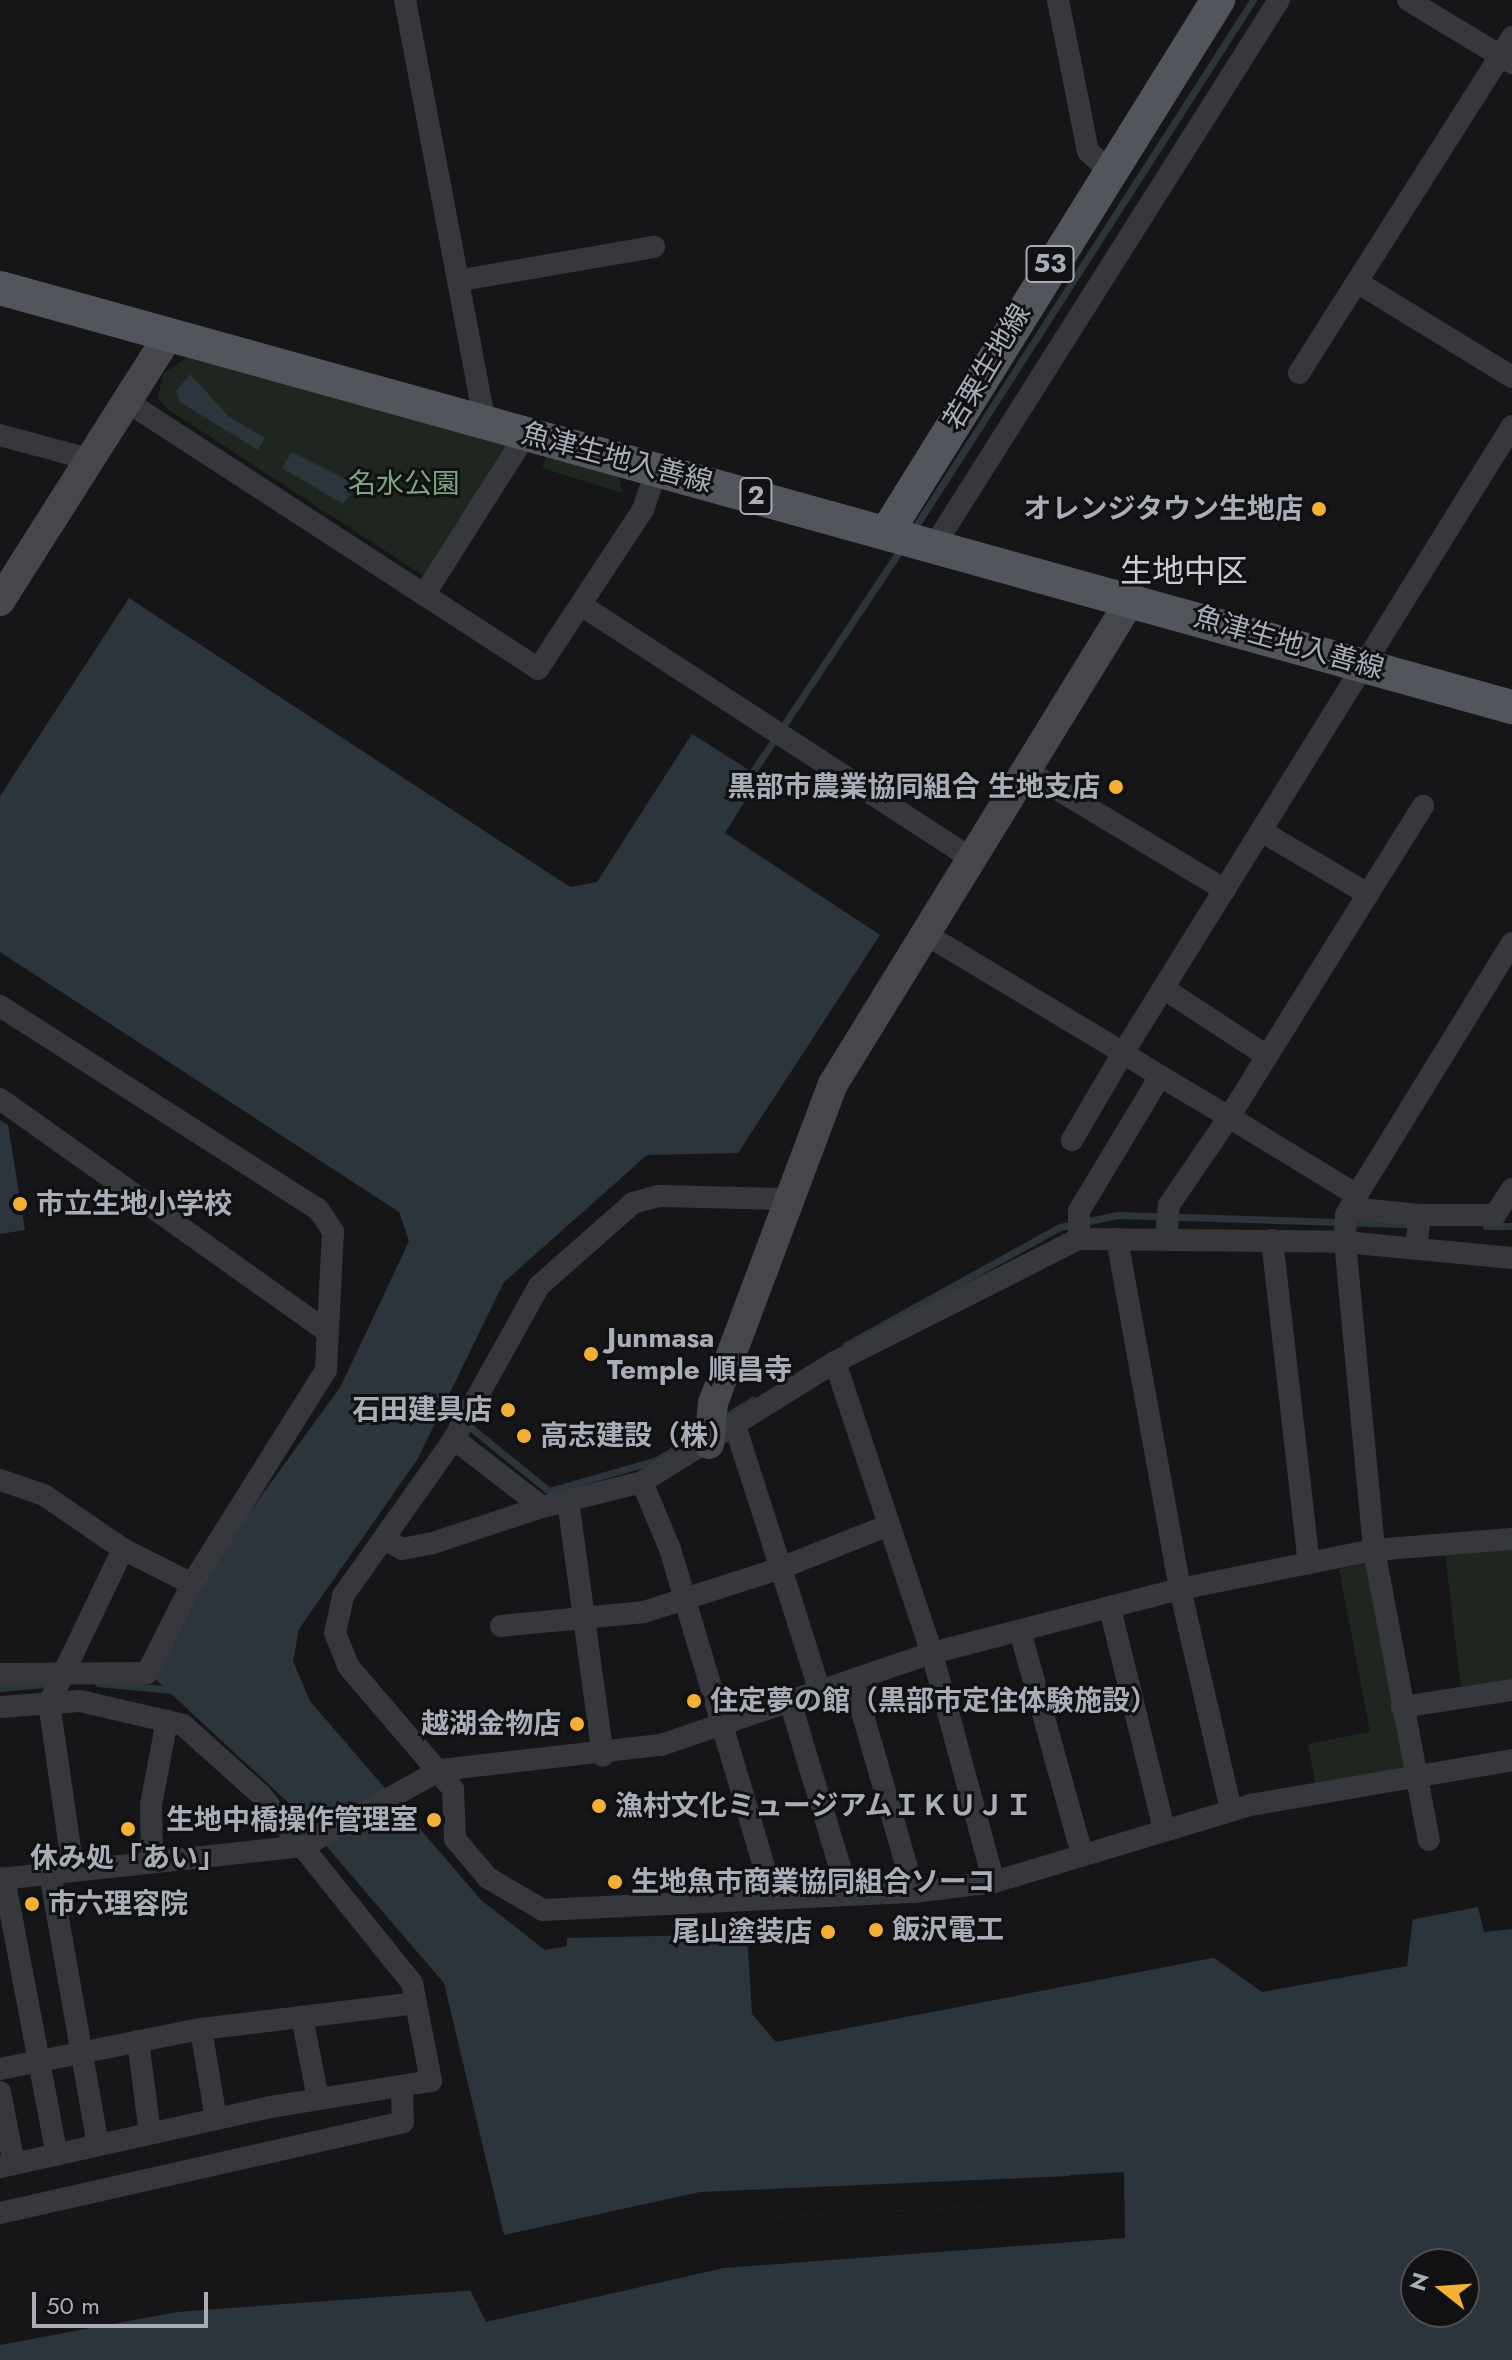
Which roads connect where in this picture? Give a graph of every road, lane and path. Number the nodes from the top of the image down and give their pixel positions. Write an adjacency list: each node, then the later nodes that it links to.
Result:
1 (405, 0): 10 (street)
2 (1058, 0): 8 (street)
3 (1218, 0): 8 (main road, 若栗生地線 / 53)
4 (1279, 0): 24 (street)
5 (1408, 0): 7 (street)
6 (1512, 37): 7 (street)
7 (1506, 60): 11 (street)
8 (1108, 170): 23 (main road, 若栗生地線 / 53)
9 (654, 247): 10 (street)
10 (462, 280): 17 (street)
11 (1357, 282): 14 (street); 15 (street)
12 (0, 288): 13 (main road, 魚津生地入善線 / 2)
13 (168, 336): 16 (street); 17 (main road, 魚津生地入善線 / 2)
14 (1299, 373)
15 (1512, 377)
16 (129, 403): 21 (street); 25 (street)
17 (485, 423): 19 (main road, 魚津生地入善線 / 2)
18 (1512, 426): 29 (street)
19 (526, 434): 22 (main road, 魚津生地入善線 / 2); 25 (street)
20 (0, 435): 21 (street)
21 (92, 460): 27 (street)
22 (657, 468): 23 (main road, 魚津生地入善線 / 2); 28 (street)
23 (887, 532): 24 (main road, 魚津生地入善線 / 2)
24 (936, 543): 26 (main road, 魚津生地入善線 / 2)
25 (424, 595): 28 (street)
26 (1132, 598): 29 (main road, 魚津生地入善線 / 2); 31 (street)
27 (0, 601)
28 (581, 605): 34 (street)
29 (1364, 664): 30 (main road, 魚津生地入善線 / 2); 33 (street)
30 (1512, 707)
31 (1027, 771): 34 (street); 35 (street)
32 (1423, 806): 36 (street)
33 (1261, 831): 35 (street); 36 (street)
34 (973, 860): 37 (street)
35 (1225, 890): 39 (street)
36 (1368, 894): 42 (street)
37 (927, 935): 41 (street); 48 (street)
38 (1512, 943): 49 (street)
39 (1163, 988): 41 (street); 42 (street)
40 (0, 1006): 58 (street)
41 (1123, 1053): 43 (street); 46 (street)
42 (1267, 1056): 45 (street)
43 (1160, 1076): 45 (street); 52 (street)
44 (0, 1099): 58 (street)
45 (1229, 1117): 49 (street); 51 (street)
46 (1072, 1140)
47 (1512, 1189): 50 (street)
48 (787, 1199): 61 (street); 62 (street)
49 (1354, 1202): 50 (street); 55 (street)
50 (1420, 1215): 56 (street)
51 (1166, 1237): 53 (street); 54 (street)
52 (1079, 1239): 53 (street); 59 (street)
53 (1117, 1239): 75 (street)
54 (1272, 1240): 55 (street); 72 (street)
55 (1345, 1242): 56 (street); 71 (street)
56 (1416, 1248): 57 (street)
57 (1512, 1258)
58 (328, 1332): 74 (street)
59 (835, 1362): 60 (street); 67 (street)
60 (735, 1426): 62 (street); 73 (street)
61 (454, 1439): 66 (street); 69 (street)
62 (709, 1444): 64 (street)
63 (0, 1480): 70 (street)
64 (642, 1482): 65 (street); 76 (street)
65 (568, 1501): 66 (street); 78 (street)
66 (542, 1507): 69 (street)
67 (889, 1525): 73 (street); 81 (street)
68 (1512, 1539): 71 (street)
69 (386, 1540): 95 (street)
70 (123, 1549): 74 (street); 82 (street)
71 (1374, 1550): 72 (street); 90 (street)
72 (1309, 1563): 75 (street)
73 (781, 1568): 76 (street); 86 (street)
74 (192, 1584): 82 (street)
75 (1180, 1589): 77 (street); 97 (street)
76 (684, 1599): 78 (street); 92 (street)
77 (1110, 1608): 80 (street); 98 (street)
78 (585, 1622): 79 (street); 93 (street)
79 (501, 1626)
80 (1020, 1631): 81 (street); 101 (street)
81 (932, 1653): 84 (street); 106 (street)
82 (64, 1669): 83 (street); 87 (street)
83 (0, 1674)
84 (854, 1684): 86 (street); 107 (street)
85 (1512, 1690): 90 (street)
86 (821, 1695): 88 (street)
87 (49, 1703): 89 (street); 91 (street); 103 (street)
88 (791, 1705): 92 (street); 108 (street)
89 (0, 1707)
90 (1402, 1707): 96 (street)
91 (167, 1720): 100 (street); 102 (street)
92 (719, 1727): 93 (street); 109 (street)
93 (603, 1756): 95 (street)
94 (1512, 1760): 96 (street)
95 (433, 1773): 100 (street); 109 (street)
96 (1414, 1775): 97 (street); 99 (street)
97 (1231, 1810): 98 (street)
98 (1164, 1830): 101 (street)
99 (1429, 1840)
100 (310, 1843): 102 (street); 110 (street)
101 (1082, 1855): 106 (street)
102 (152, 1858): 103 (street)
103 (73, 1869): 104 (street)
104 (50, 1873): 105 (street); 114 (street)
105 (2, 1879): 115 (street)
106 (994, 1882): 107 (street)
107 (914, 1892): 108 (street)
108 (848, 1894): 109 (street)
109 (773, 1897)
110 (416, 2003): 111 (street); 117 (street)
111 (302, 2017): 112 (street); 119 (street)
112 (201, 2029): 113 (street); 120 (street)
113 (138, 2041): 114 (street); 121 (street)
114 (81, 2053): 115 (street); 122 (street)
115 (38, 2061): 116 (street); 123 (street)
116 (0, 2069)
117 (402, 2086): 119 (street); 125 (street)
118 (0, 2092): 124 (street)
119 (318, 2098): 120 (street)
120 (216, 2119): 121 (street)
121 (150, 2133): 122 (street)
122 (98, 2145): 123 (street)
123 (57, 2155): 124 (street)
124 (7, 2166)
125 (0, 2213)

